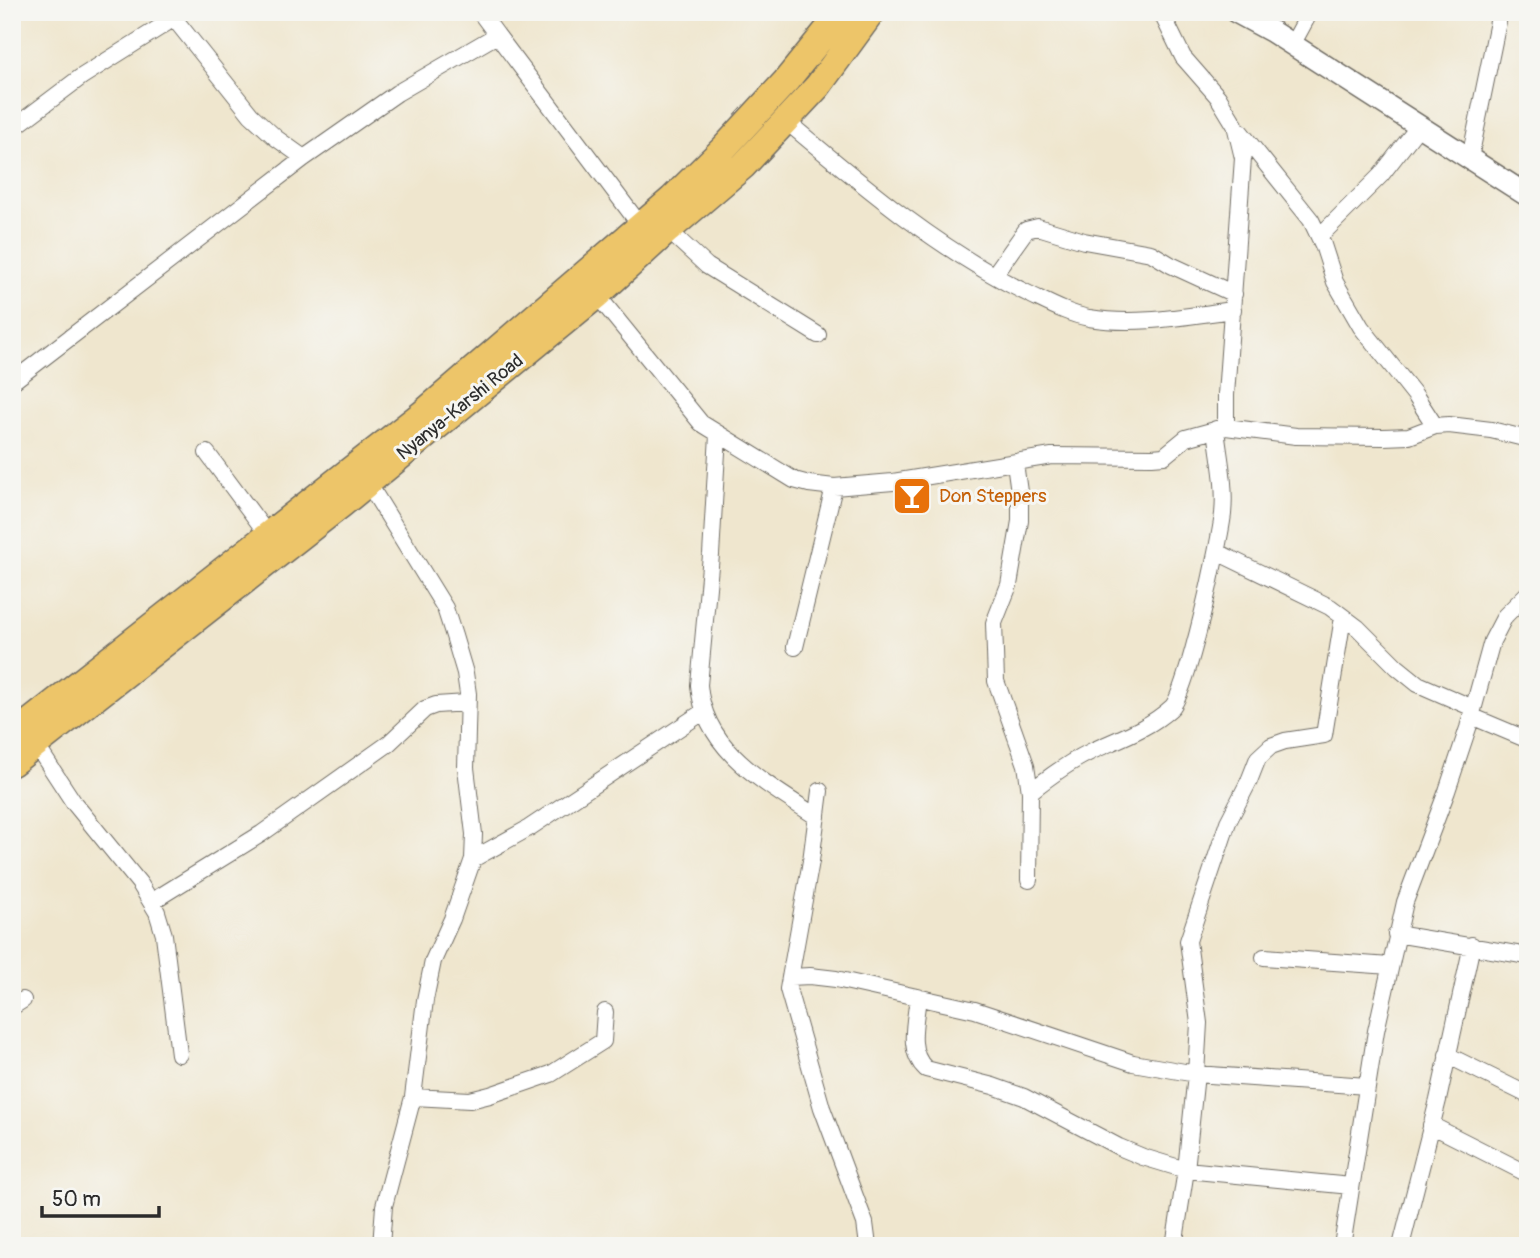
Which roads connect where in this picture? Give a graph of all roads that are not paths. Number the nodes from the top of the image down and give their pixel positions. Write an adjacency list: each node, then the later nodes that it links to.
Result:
1 (480, 12): 9 (street)
2 (842, 12): 18 (main road, Nyanya-Karshi Road)
3 (872, 12): 11 (main road, Nyanya-Karshi Road)
4 (1161, 12): 12 (street)
5 (1236, 12): 10 (street)
6 (1310, 12): 10 (street)
7 (1500, 12): 16 (street)
8 (171, 15): 14 (street); 15 (street)
9 (497, 35): 15 (street); 18 (street)
10 (1292, 45): 13 (street)
11 (786, 121): 19 (main road, Nyanya-Karshi Road); 21 (street)
12 (1235, 125): 20 (street); 23 (street)
13 (1419, 126): 16 (street); 20 (street)
14 (12, 130)
15 (303, 158): 25 (street)
16 (1470, 159): 17 (street)
17 (1528, 195)
18 (640, 225): 26 (main road, Nyanya-Karshi Road)
19 (668, 230): 22 (main road, Nyanya-Karshi Road); 24 (street)
20 (1319, 237): 27 (street)
21 (994, 275): 23 (street); 23 (street)
22 (597, 295): 26 (main road, Nyanya-Karshi Road); 29 (street)
23 (1233, 302): 28 (street)
24 (818, 335)
25 (12, 382)
26 (442, 410): 33 (main road, Nyanya-Karshi Road); 35 (main road, Nyanya-Karshi Road)
27 (1436, 426): 28 (street); 30 (street)
28 (1221, 428): 32 (street); 36 (street)
29 (718, 435): 34 (street); 41 (street)
30 (1528, 439)
31 (207, 453): 35 (street)
32 (1015, 463): 34 (street); 47 (street)
33 (368, 483): 40 (street); 43 (main road, Nyanya-Karshi Road)
34 (834, 487): 39 (street)
35 (268, 536): 43 (main road, Nyanya-Karshi Road)
36 (1217, 552): 38 (street); 47 (street)
37 (1528, 593): 42 (street)
38 (1343, 617): 42 (street); 62 (street)
39 (795, 647)
40 (467, 704): 49 (street); 51 (street)
41 (703, 712): 48 (street); 49 (street)
42 (1472, 712): 44 (street); 52 (street)
43 (24, 740): 45 (main road, Nyanya-Karshi Road); 51 (street)
44 (1528, 740)
45 (12, 763)
46 (820, 791): 48 (street)
47 (1030, 792): 50 (street)
48 (817, 817): 57 (street)
49 (473, 859): 65 (street)
50 (1029, 880)
51 (151, 902): 60 (street)
52 (1396, 934): 53 (street); 56 (street)
53 (1472, 945): 54 (street); 61 (street)
54 (1528, 956)
55 (1264, 957): 56 (street)
56 (1390, 966): 63 (street)
57 (790, 977): 58 (street); 71 (street)
58 (918, 996): 62 (street); 67 (street)
59 (605, 1012): 65 (street)
60 (180, 1054)
61 (1447, 1055): 64 (street); 66 (street)
62 (1196, 1074): 63 (street); 67 (street)
63 (1367, 1086): 69 (street)
64 (1528, 1095)
65 (413, 1097): 70 (street)
66 (1431, 1125): 68 (street); 74 (street)
67 (1186, 1170): 69 (street); 72 (street)
68 (1528, 1174)
69 (1351, 1186): 73 (street)
70 (381, 1246)
71 (868, 1246)
72 (1174, 1246)
73 (1342, 1246)
74 (1401, 1246)

